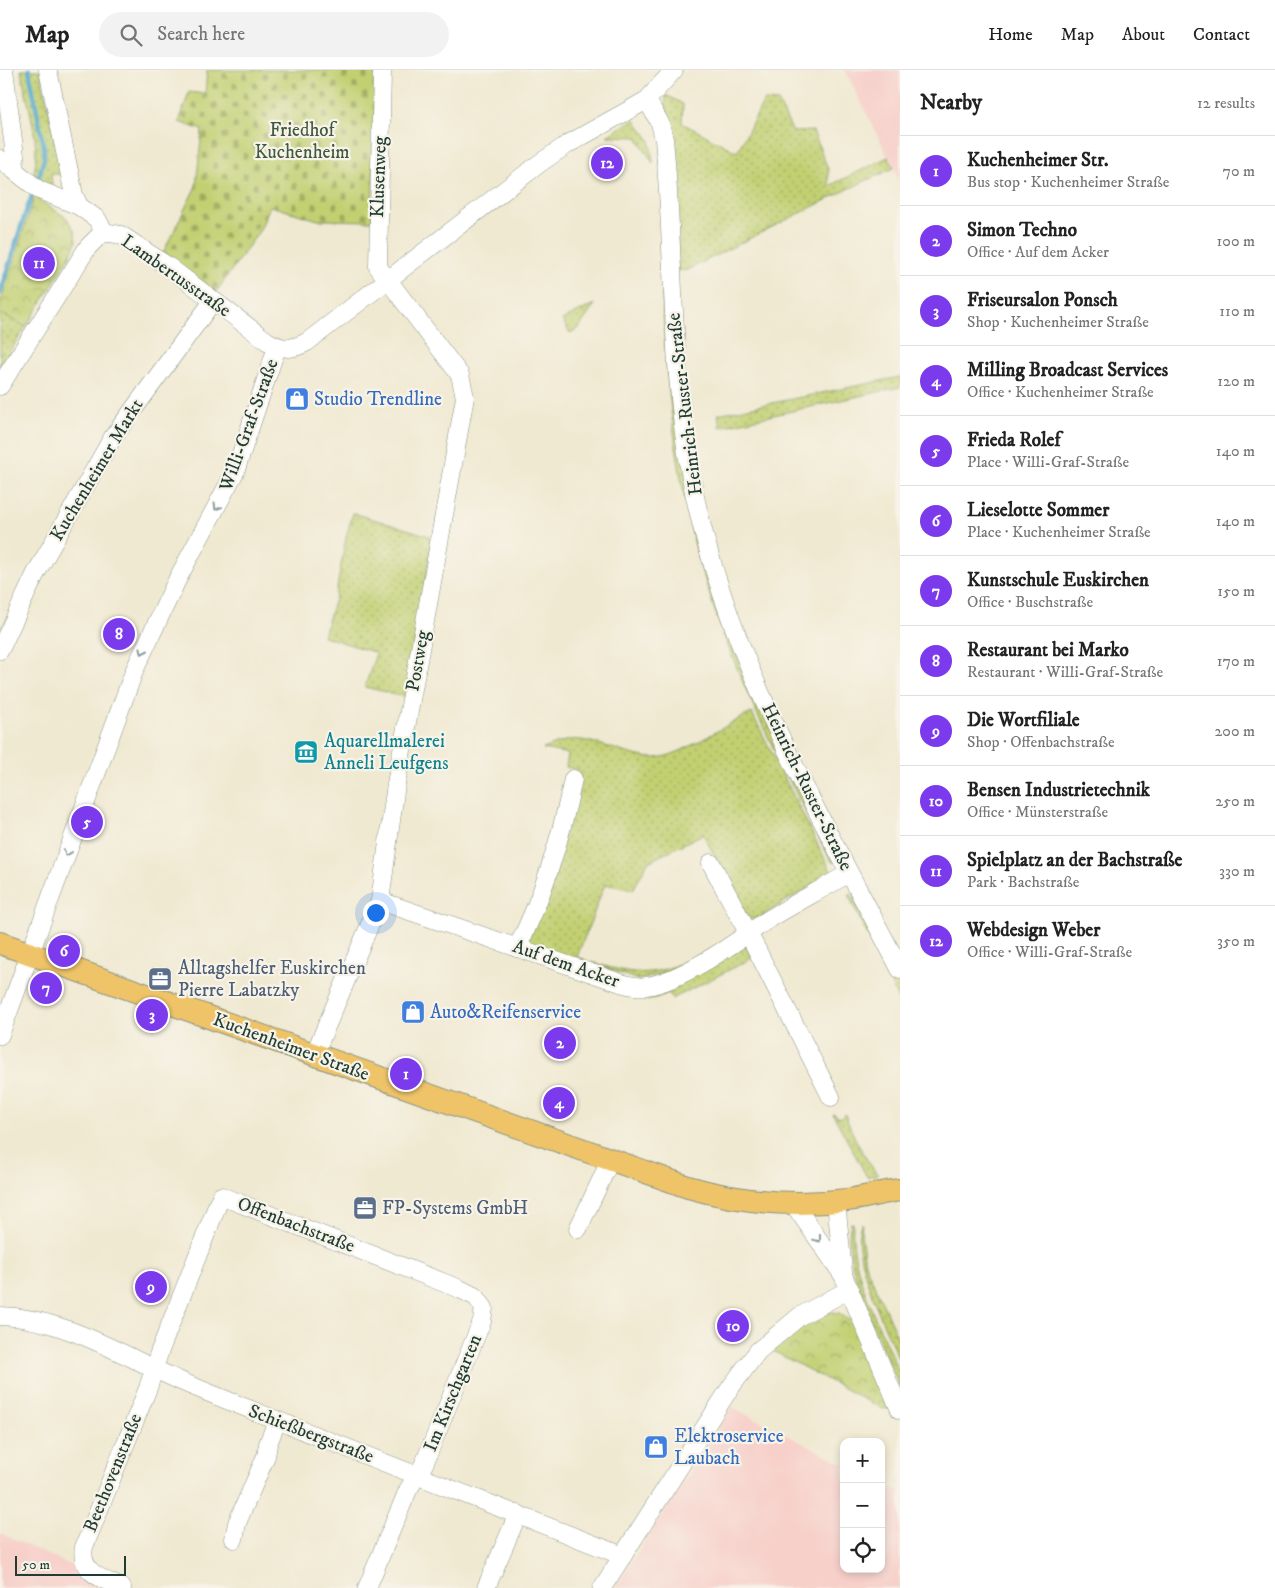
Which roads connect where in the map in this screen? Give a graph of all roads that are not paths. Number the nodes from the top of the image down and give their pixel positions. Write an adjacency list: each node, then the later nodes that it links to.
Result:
1 (4, 70): 6 (street)
2 (48, 70): 7 (street)
3 (382, 70): 9 (street, Klusenweg)
4 (674, 70): 5 (street, Willi-Graf-Straße)
5 (647, 100): 9 (street, Willi-Graf-Straße); 16 (street, Heinrich-Ruster-Straße)
6 (7, 164): 7 (street, Lambertusstraße)
7 (79, 206): 8 (street, Lambertusstraße)
8 (105, 233): 10 (street, Lambertusstraße); 12 (street)
9 (387, 280): 11 (street, Willi-Graf-Straße); 17 (street, Postweg)
10 (213, 301): 11 (street, Lambertusstraße); 13 (street, Kuchenheimer Markt)
11 (276, 347): 21 (street, Willi-Graf-Straße, one-way to 21)
12 (0, 386)
13 (0, 650)
14 (573, 779): 20 (street)
15 (711, 864): 18 (street)
16 (849, 873): 18 (street, Auf dem Acker); 22 (street, Heinrich-Ruster-Straße)
17 (380, 901): 20 (street, Auf dem Acker); 24 (street, Postweg)
18 (747, 935): 20 (street, Auf dem Acker); 25 (street)
19 (0, 943): 21 (main road, Kuchenheimer Straße)
20 (518, 948)
21 (31, 954): 23 (street, Willi-Graf-Straße); 24 (main road, Kuchenheimer Straße)
22 (900, 969)
23 (0, 1035)
24 (314, 1055): 26 (main road, Kuchenheimer Straße)
25 (831, 1098)
26 (610, 1161): 30 (main road, Kuchenheimer Straße); 31 (street)
27 (900, 1180): 28 (main road, Kuchenheimer Straße)
28 (889, 1191): 29 (main road, Kuchenheimer Straße)
29 (836, 1201): 30 (main road, Kuchenheimer Straße); 32 (street)
30 (793, 1203): 32 (street, one-way to 32)
31 (578, 1229)
32 (847, 1282): 36 (street); 41 (street)
33 (484, 1308): 35 (street, Offenbachstraße); 38 (street, Im Kirschgarten)
34 (0, 1316): 35 (street, Schießbergstraße)
35 (154, 1369): 37 (street, Schießbergstraße); 42 (street, Beethovenstraße)
36 (900, 1410)
37 (278, 1421): 38 (street, Schießbergstraße); 40 (street)
38 (417, 1476): 39 (street, Schießbergstraße); 43 (street)
39 (518, 1514): 41 (street, Schießbergstraße); 44 (street)
40 (234, 1539)
41 (623, 1556): 45 (street)
42 (122, 1588)
43 (367, 1588)
44 (486, 1588)
45 (602, 1588)

